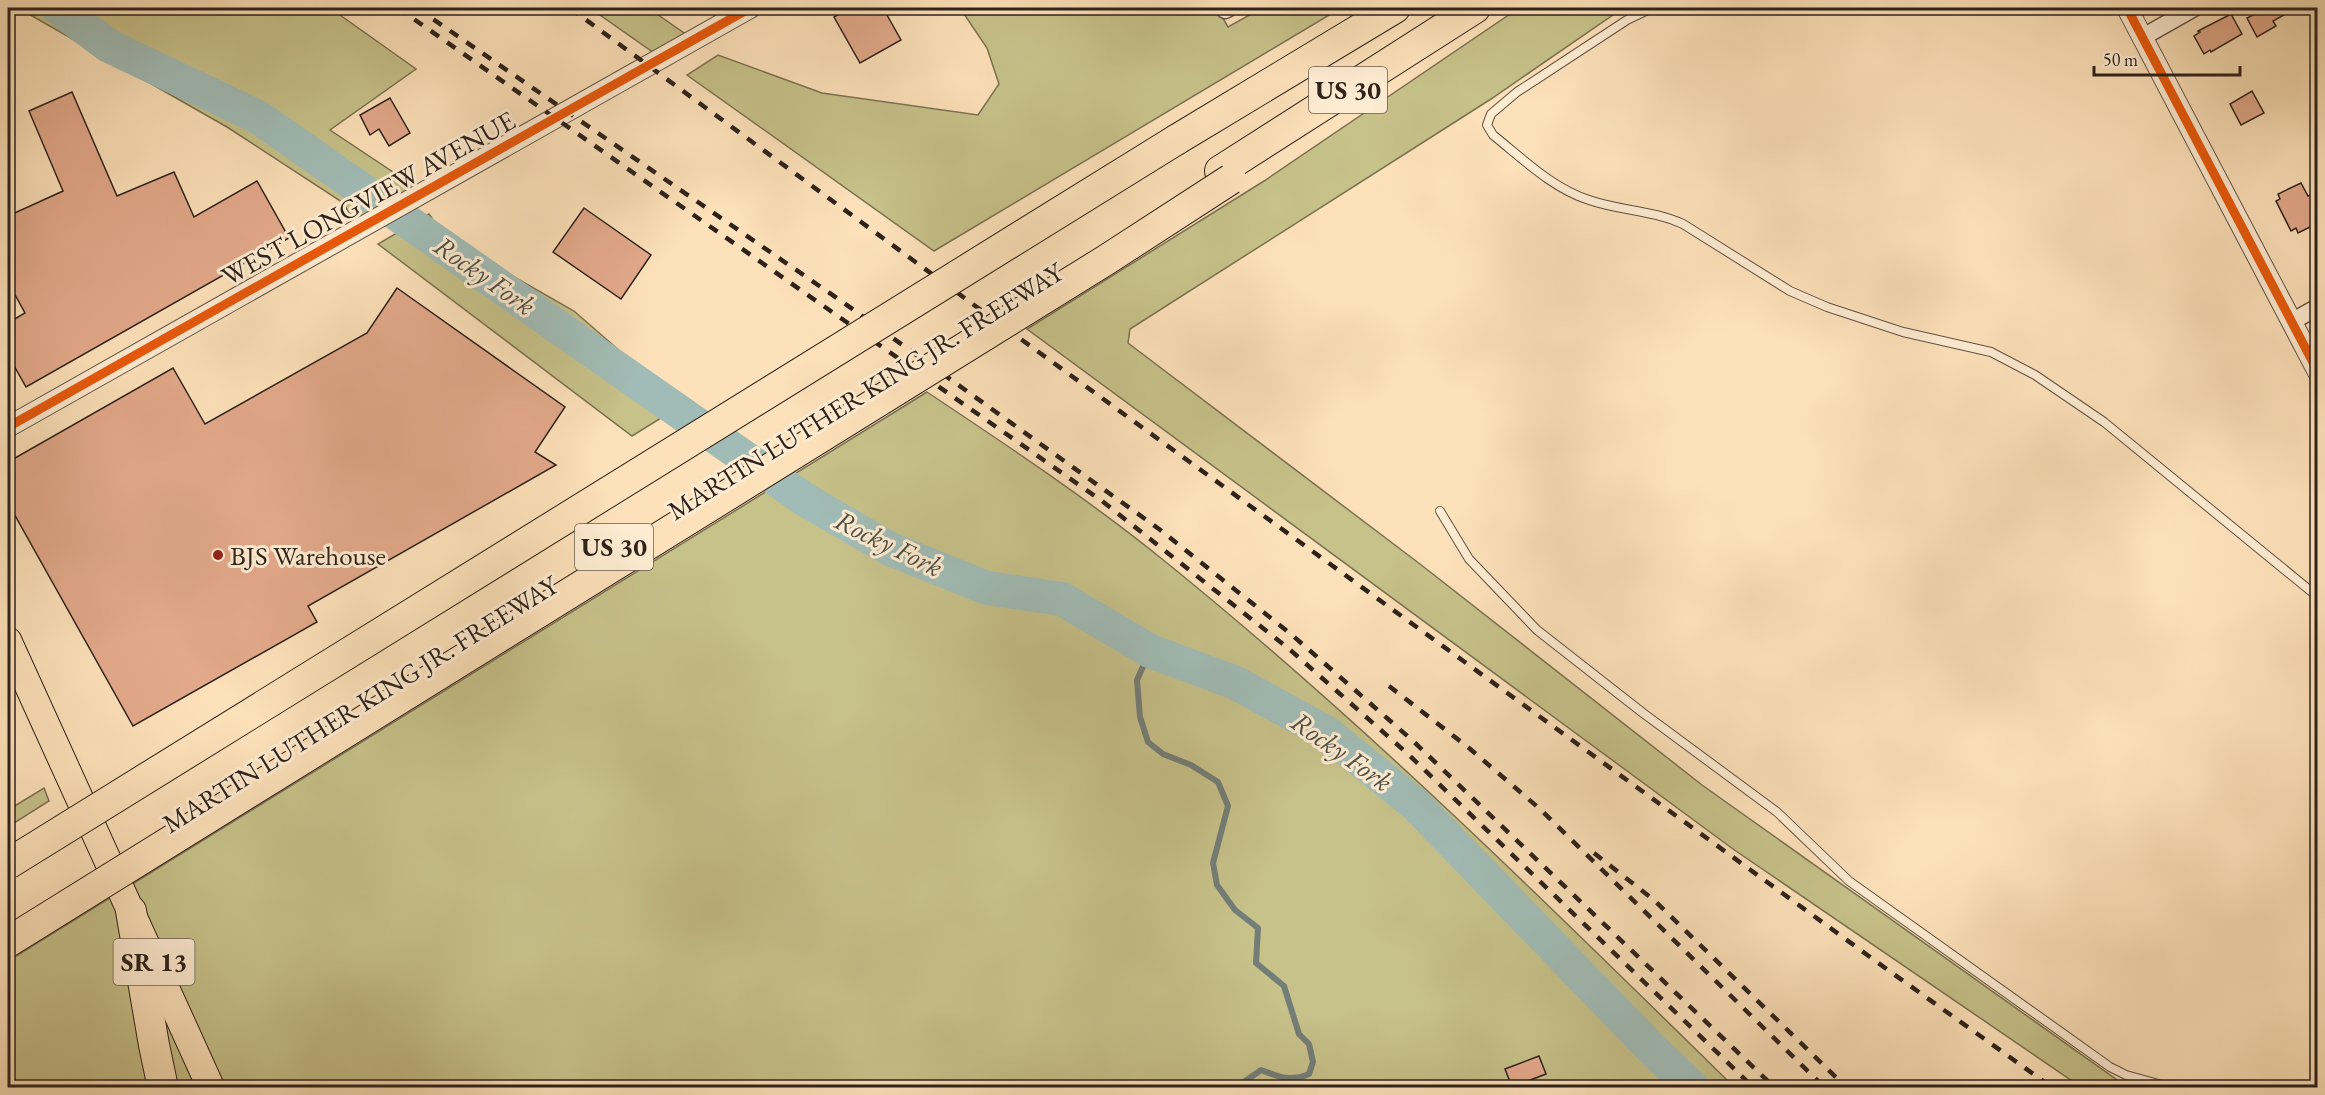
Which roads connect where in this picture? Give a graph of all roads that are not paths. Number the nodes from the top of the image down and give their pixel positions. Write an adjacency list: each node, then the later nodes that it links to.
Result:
1 (750, 8): 13 (street, WEST LONGVIEW AVENUE)
2 (1395, 8): 8 (highway, MARTIN LUTHER KING JR. FREEWAY / US 30)
3 (1475, 8): 9 (highway, MARTIN LUTHER KING JR. FREEWAY / US 30)
4 (1652, 8): 15 (lane)
5 (2127, 8): 7 (street)
6 (2194, 8): 7 (street)
7 (2143, 37): 11 (street)
8 (1169, 135): 17 (highway); 18 (highway, MARTIN LUTHER KING JR. FREEWAY / US 30, bridge)
9 (1225, 175): 20 (highway, MARTIN LUTHER KING JR. FREEWAY / US 30); 21 (highway, bridge)
10 (2318, 307): 11 (street)
11 (2291, 321): 12 (street)
12 (2318, 372)
13 (8, 426)
14 (1440, 511): 24 (lane)
15 (2318, 597)
16 (8, 641): 19 (highway, SR 13)
17 (8, 846)
18 (8, 864)
19 (130, 911): 22 (highway); 23 (highway, SR 13)
20 (8, 923)
21 (8, 942)
22 (163, 1088)
23 (211, 1088)
24 (2173, 1088)

